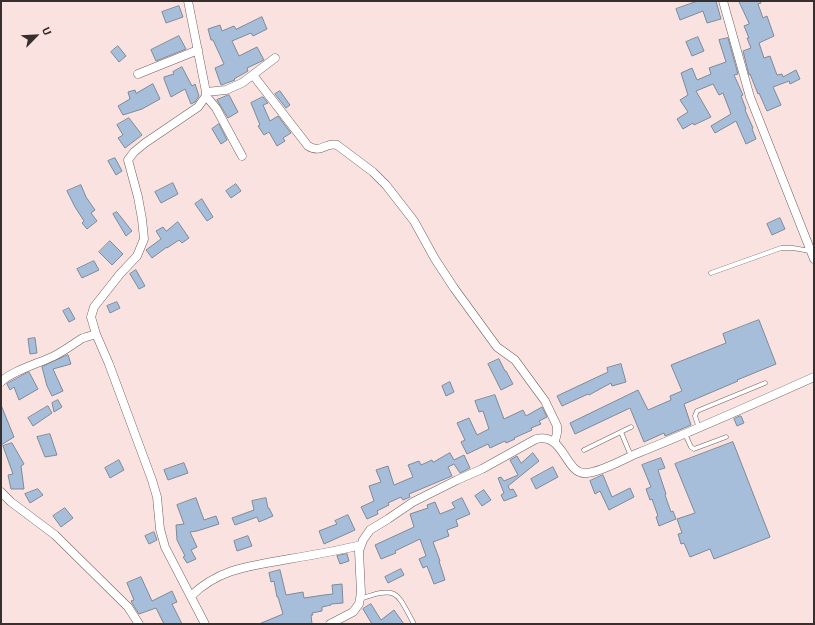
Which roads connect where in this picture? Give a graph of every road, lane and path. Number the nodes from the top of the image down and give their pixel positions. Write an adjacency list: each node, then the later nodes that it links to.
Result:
1 (188, 1): 3 (street)
2 (723, 1): 9 (street)
3 (198, 50): 5 (street); 7 (street)
4 (275, 58): 6 (street)
5 (138, 74)
6 (253, 75): 7 (street); 21 (street)
7 (206, 94): 8 (street); 12 (street)
8 (242, 156)
9 (810, 251): 10 (street); 11 (lane)
10 (814, 259)
11 (711, 273)
12 (96, 334): 14 (street); 26 (street)
13 (814, 377): 17 (street)
14 (1, 382)
15 (765, 383): 17 (lane)
16 (631, 428): 18 (lane)
17 (699, 428): 19 (street)
18 (621, 432): 22 (lane); 23 (lane)
19 (685, 434): 20 (lane); 23 (street)
20 (726, 437)
21 (555, 441): 23 (street); 25 (street)
22 (584, 450)
23 (631, 456)
24 (1, 492): 28 (street)
25 (361, 546): 26 (street); 27 (street)
26 (191, 596): 29 (street)
27 (360, 599): 30 (street); 31 (lane)
28 (139, 624)
29 (204, 624)
30 (330, 624)
31 (414, 624)

